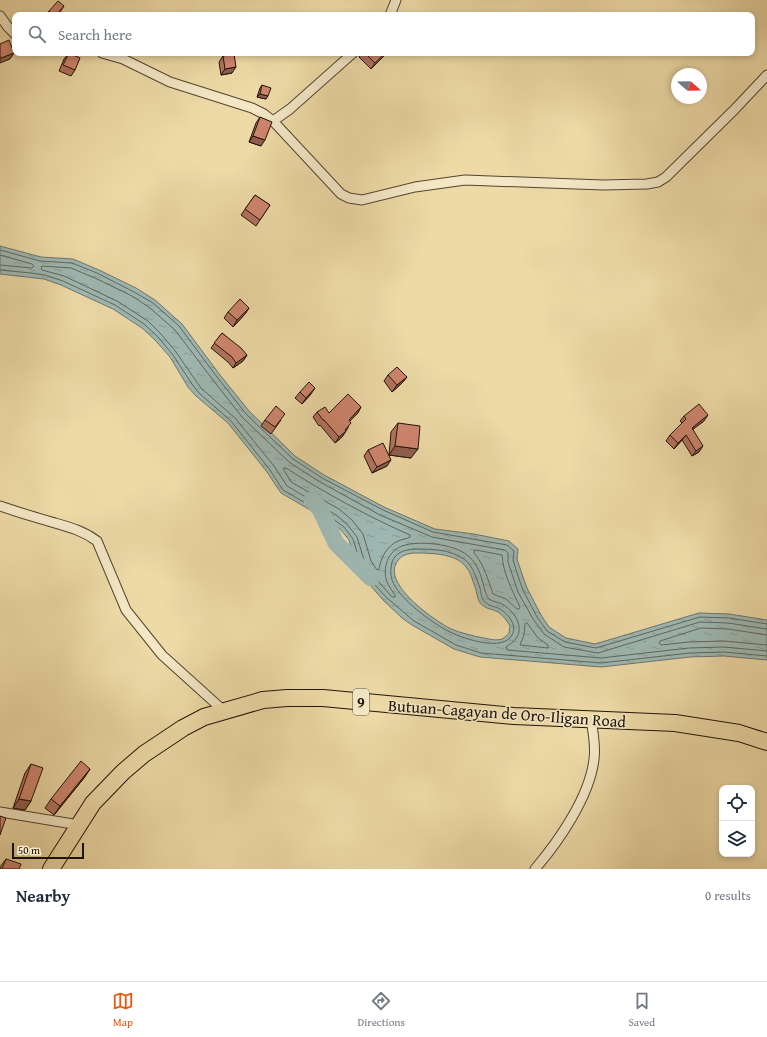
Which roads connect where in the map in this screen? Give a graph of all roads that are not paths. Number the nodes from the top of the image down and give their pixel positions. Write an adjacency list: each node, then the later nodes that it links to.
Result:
1 (396, 0): 2 (street)
2 (391, 12)
3 (0, 16): 4 (street)
4 (12, 31)
5 (111, 56): 8 (street)
6 (350, 56): 8 (street)
7 (767, 74): 8 (street)
8 (273, 121)
9 (0, 506): 10 (street)
10 (224, 711): 11 (highway, Butuan-Cagayan de Oro-Iligan Road / 9); 14 (highway, Butuan-Cagayan de Oro-Iligan Road / 9)
11 (591, 719): 12 (highway, Butuan-Cagayan de Oro-Iligan Road / 9); 16 (street)
12 (767, 742)
13 (0, 812): 14 (street)
14 (79, 825): 15 (highway, Butuan-Cagayan de Oro-Iligan Road / 9)
15 (51, 869)
16 (535, 869)

